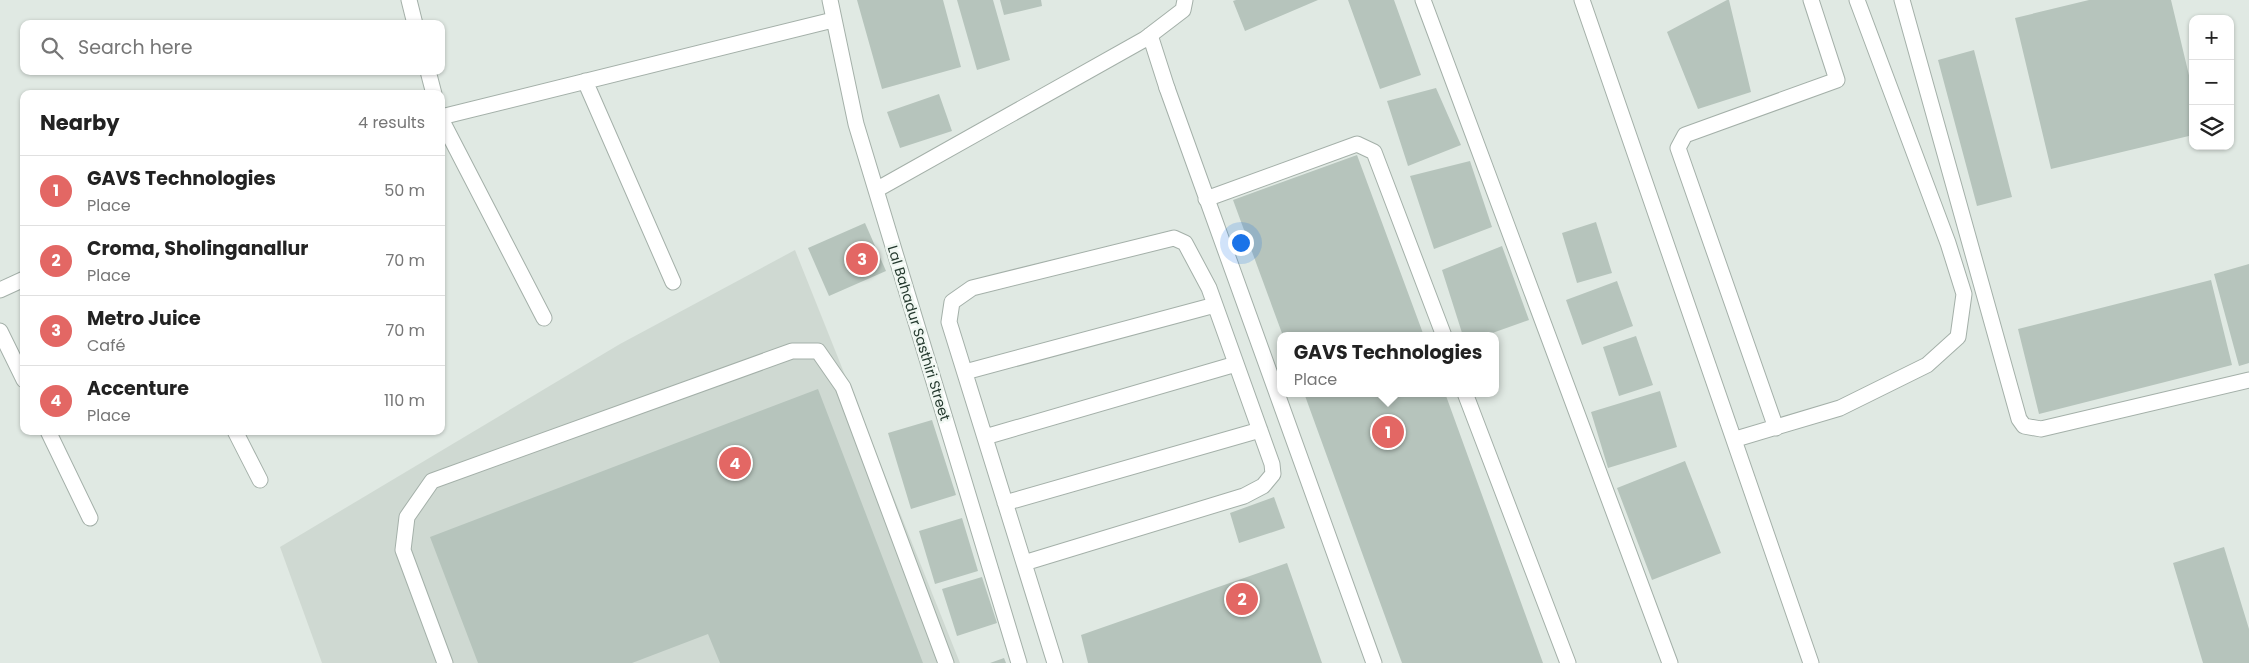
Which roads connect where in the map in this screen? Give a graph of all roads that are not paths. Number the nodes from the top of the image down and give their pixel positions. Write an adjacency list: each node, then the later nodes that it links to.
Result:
1 (409, 0): 9 (street)
2 (830, 0): 10 (street, Lal Bahadur Sasthiri Street)
3 (1185, 0): 11 (street)
4 (1423, 0): 49 (street)
5 (1582, 0): 38 (street)
6 (1811, 0): 33 (street)
7 (1857, 0): 33 (street)
8 (1902, 0): 29 (street)
9 (414, 20)
10 (833, 20): 13 (street); 17 (street, Lal Bahadur Sasthiri Street)
11 (1150, 34): 17 (street); 18 (street)
12 (429, 75): 14 (street)
13 (585, 81): 15 (street); 20 (street)
14 (433, 90)
15 (445, 117)
16 (445, 126): 23 (street)
17 (876, 190): 45 (street, Lal Bahadur Sasthiri Street)
18 (1206, 199): 25 (street); 30 (street)
19 (20, 281): 21 (street)
20 (673, 282)
21 (0, 290)
22 (1215, 305): 26 (street); 28 (street); 28 (street)
23 (544, 318)
24 (0, 331): 27 (street)
25 (1442, 332)
26 (1236, 364): 34 (street); 37 (street)
27 (20, 372)
28 (965, 372): 37 (street)
29 (2249, 380)
30 (1277, 395)
31 (1278, 397): 47 (street)
32 (1468, 397): 48 (street)
33 (1776, 428): 38 (street)
34 (1260, 430): 40 (street); 42 (street)
35 (50, 435): 41 (street)
36 (237, 435): 39 (street)
37 (985, 437): 40 (street)
38 (1736, 440): 50 (street)
39 (260, 480)
40 (1005, 503): 42 (street)
41 (90, 518)
42 (1024, 562): 46 (street)
43 (445, 663): 44 (street)
44 (946, 663)
45 (1018, 663)
46 (1055, 663)
47 (1374, 663)
48 (1568, 663)
49 (1670, 663)
50 (1811, 663)

